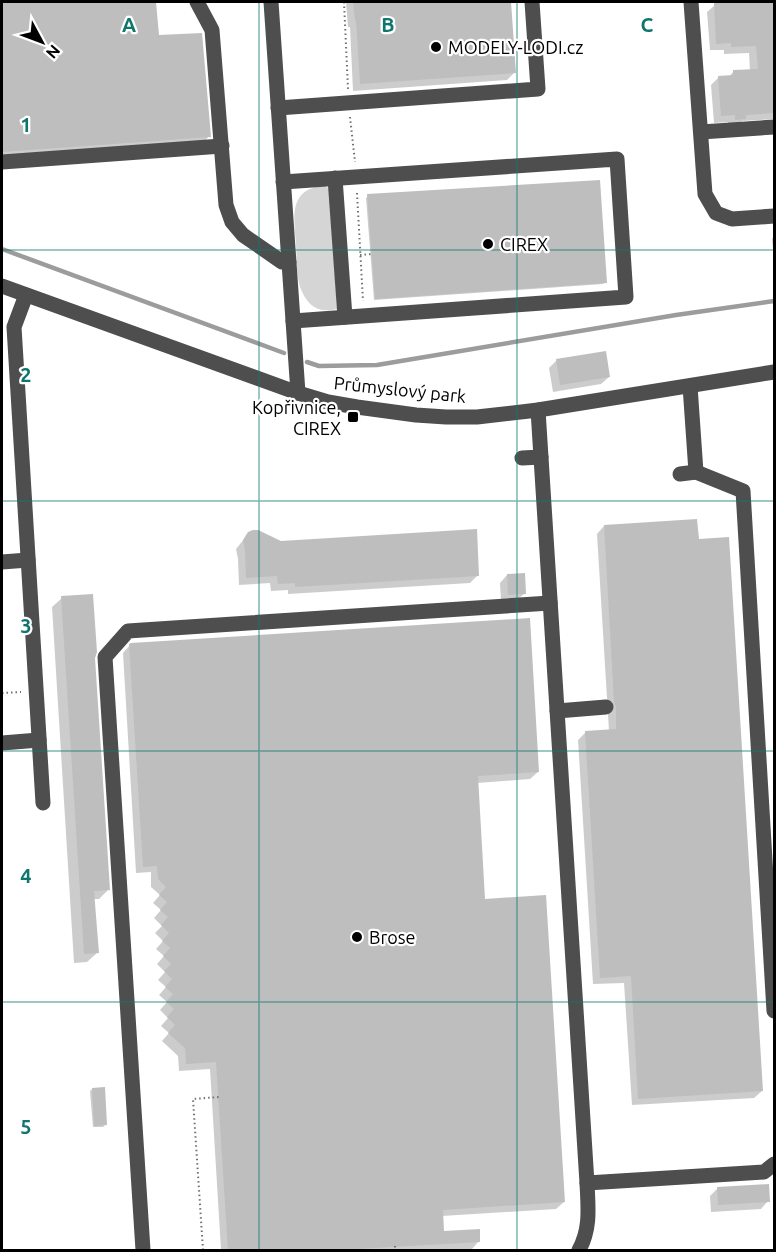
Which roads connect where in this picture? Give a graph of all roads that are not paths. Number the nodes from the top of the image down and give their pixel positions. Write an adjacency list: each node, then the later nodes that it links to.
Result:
1 (197, 2): 8 (street)
2 (271, 2): 5 (street)
3 (532, 2): 5 (street)
4 (691, 2): 7 (street)
5 (278, 108): 11 (street)
6 (774, 127): 7 (street)
7 (701, 132): 12 (street)
8 (222, 146): 9 (street); 13 (street)
9 (2, 162)
10 (335, 178): 11 (street); 16 (street); 16 (street)
11 (284, 182): 13 (street)
12 (774, 216)
13 (289, 262): 17 (street)
14 (2, 286): 15 (street, Průmyslový park)
15 (26, 295): 20 (street, Průmyslový park); 24 (street)
16 (345, 317): 17 (street)
17 (293, 321): 20 (street)
18 (774, 372): 19 (street, Průmyslový park)
19 (690, 386): 21 (street, Průmyslový park); 32 (street)
20 (298, 393): 21 (street, Průmyslový park)
21 (538, 410): 22 (street)
22 (541, 457): 23 (street); 26 (street)
23 (522, 459)
24 (28, 560): 25 (street); 29 (street)
25 (2, 562)
26 (550, 603): 28 (street); 35 (street)
27 (606, 707): 28 (street)
28 (557, 711): 34 (street)
29 (39, 740): 30 (street); 31 (street)
30 (2, 743)
31 (43, 803)
32 (774, 1011)
33 (774, 1164): 34 (street)
34 (587, 1183): 36 (street)
35 (143, 1251)
36 (579, 1251)

